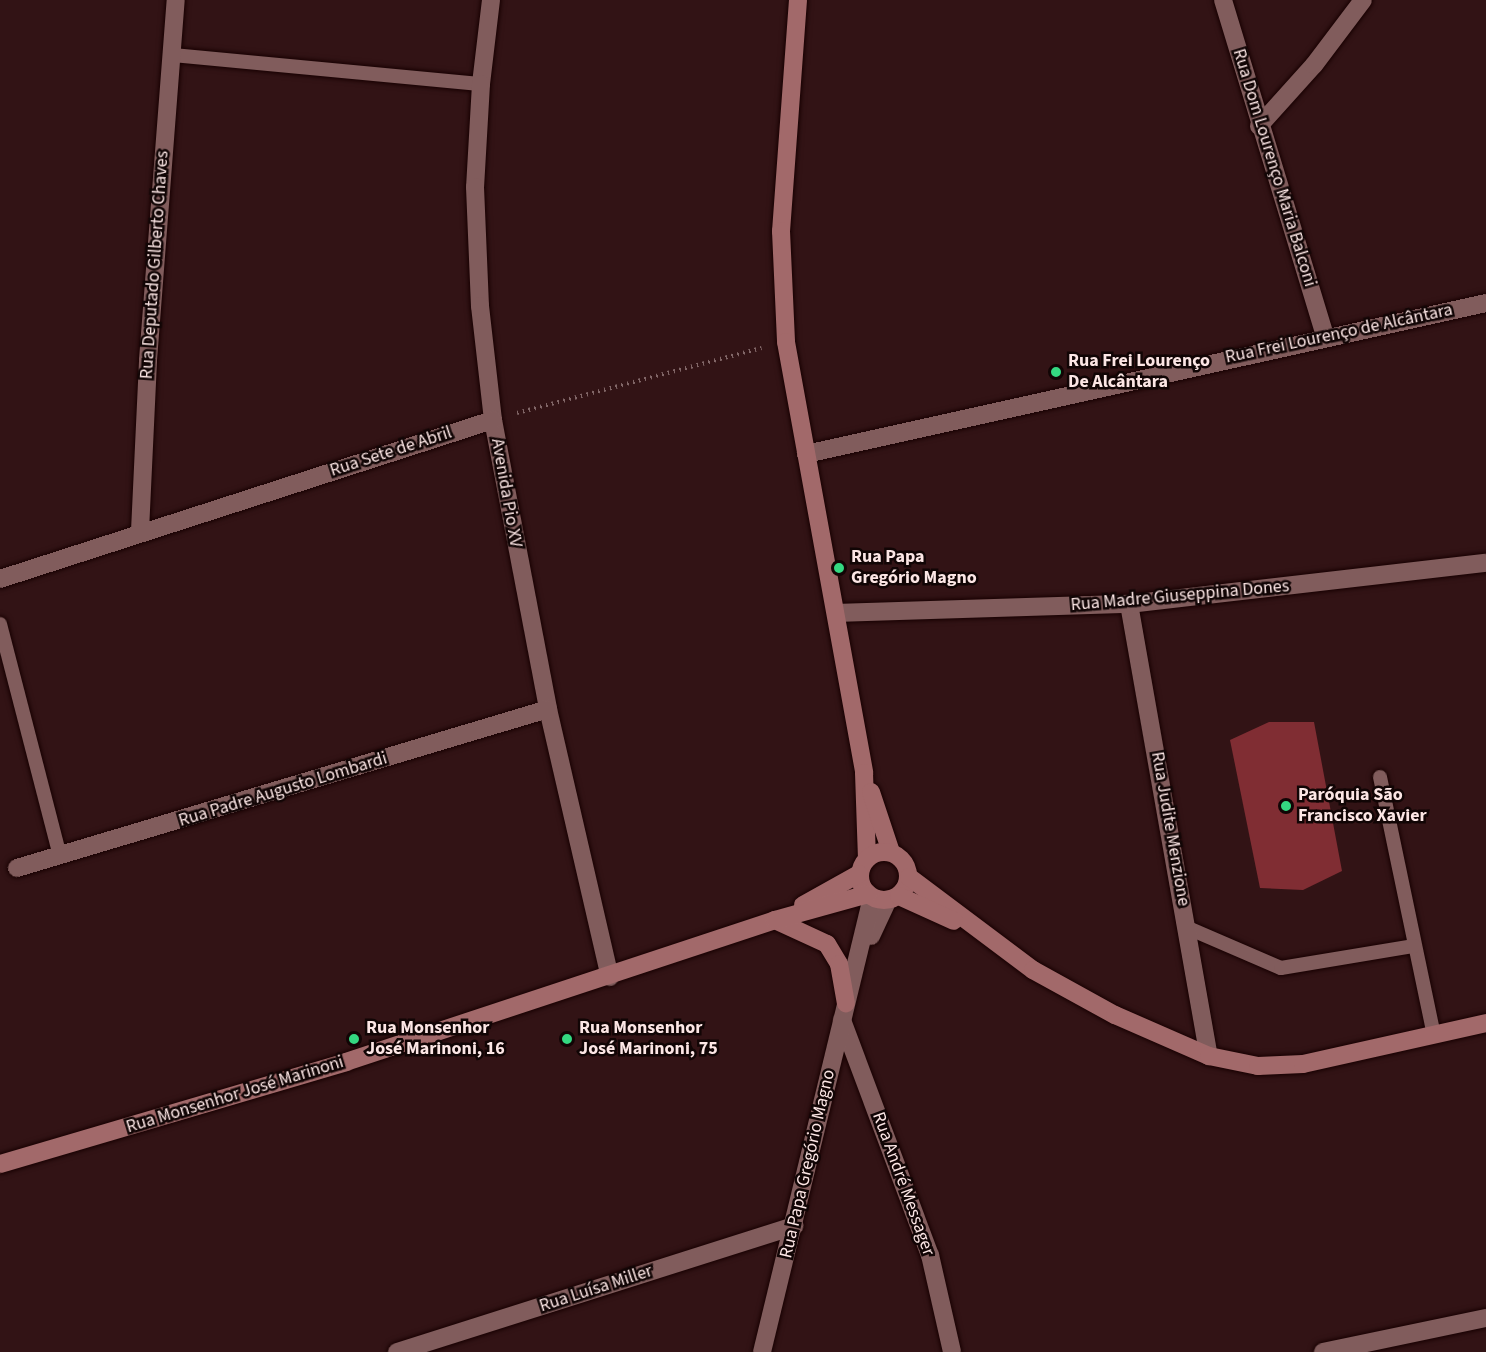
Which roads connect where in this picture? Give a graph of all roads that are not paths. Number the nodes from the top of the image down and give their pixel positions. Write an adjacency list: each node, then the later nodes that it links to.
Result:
1 (176, 0): 6 (street, Rua Deputado Gilberto Chaves)
2 (491, 0): 7 (street, Avenida Pio XV)
3 (798, 0): 12 (street)
4 (1223, 0): 8 (street, Rua Dom Lourenço Maria Balconi)
5 (1363, 0): 8 (street)
6 (172, 55): 7 (lane); 13 (street, Rua Deputado Gilberto Chaves)
7 (481, 84): 11 (street, Avenida Pio XV)
8 (1259, 126): 10 (street, Rua Dom Lourenço Maria Balconi)
9 (1486, 303): 10 (street, Rua Frei Lourenço de Alcântara)
10 (1325, 336): 12 (street, Rua Frei Lourenço de Alcântara)
11 (493, 420): 13 (street, Rua Sete de Abril); 19 (street, Avenida Pio XV)
12 (806, 454): 17 (street)
13 (140, 531): 15 (street, Rua Sete de Abril)
14 (1486, 563): 16 (street, Rua Madre Giuseppina Dones)
15 (0, 579)
16 (1129, 604): 17 (street, Rua Madre Giuseppina Dones); 29 (street, Rua Judite Menzione)
17 (836, 613): 20 (street)
18 (0, 624): 23 (lane)
19 (548, 709): 23 (street, Rua Padre Augusto Lombardi); 32 (street, Avenida Pio XV)
20 (864, 773): 22 (street); 24 (street)
21 (1380, 777): 31 (lane)
22 (891, 852): 24 (street, Rua Monsenhor José Marinoni); 26 (street)
23 (60, 856): 25 (street, Rua Padre Augusto Lombardi)
24 (863, 866): 27 (street); 28 (street, Rua Monsenhor José Marinoni)
25 (17, 868)
26 (909, 878): 27 (street); 30 (street)
27 (882, 897): 28 (street, Rua Monsenhor José Marinoni); 30 (street); 33 (street, Rua Papa Gregório Magno)
28 (775, 920): 32 (street, Rua Monsenhor José Marinoni); 33 (street)
29 (1188, 928): 31 (lane); 36 (street, Rua Judite Menzione)
30 (986, 936): 36 (street)
31 (1414, 946): 35 (lane)
32 (610, 977): 37 (street, Rua Monsenhor José Marinoni)
33 (844, 1012): 38 (street, Rua Papa Gregório Magno); 42 (street, Rua André Messager)
34 (1486, 1023): 35 (street)
35 (1434, 1035): 36 (street)
36 (1209, 1056)
37 (0, 1164)
38 (794, 1226): 40 (street, Rua Luísa Miller); 41 (street, Rua Papa Gregório Magno)
39 (1486, 1318): 43 (street)
40 (397, 1352)
41 (762, 1352)
42 (952, 1352)
43 (1323, 1352)

